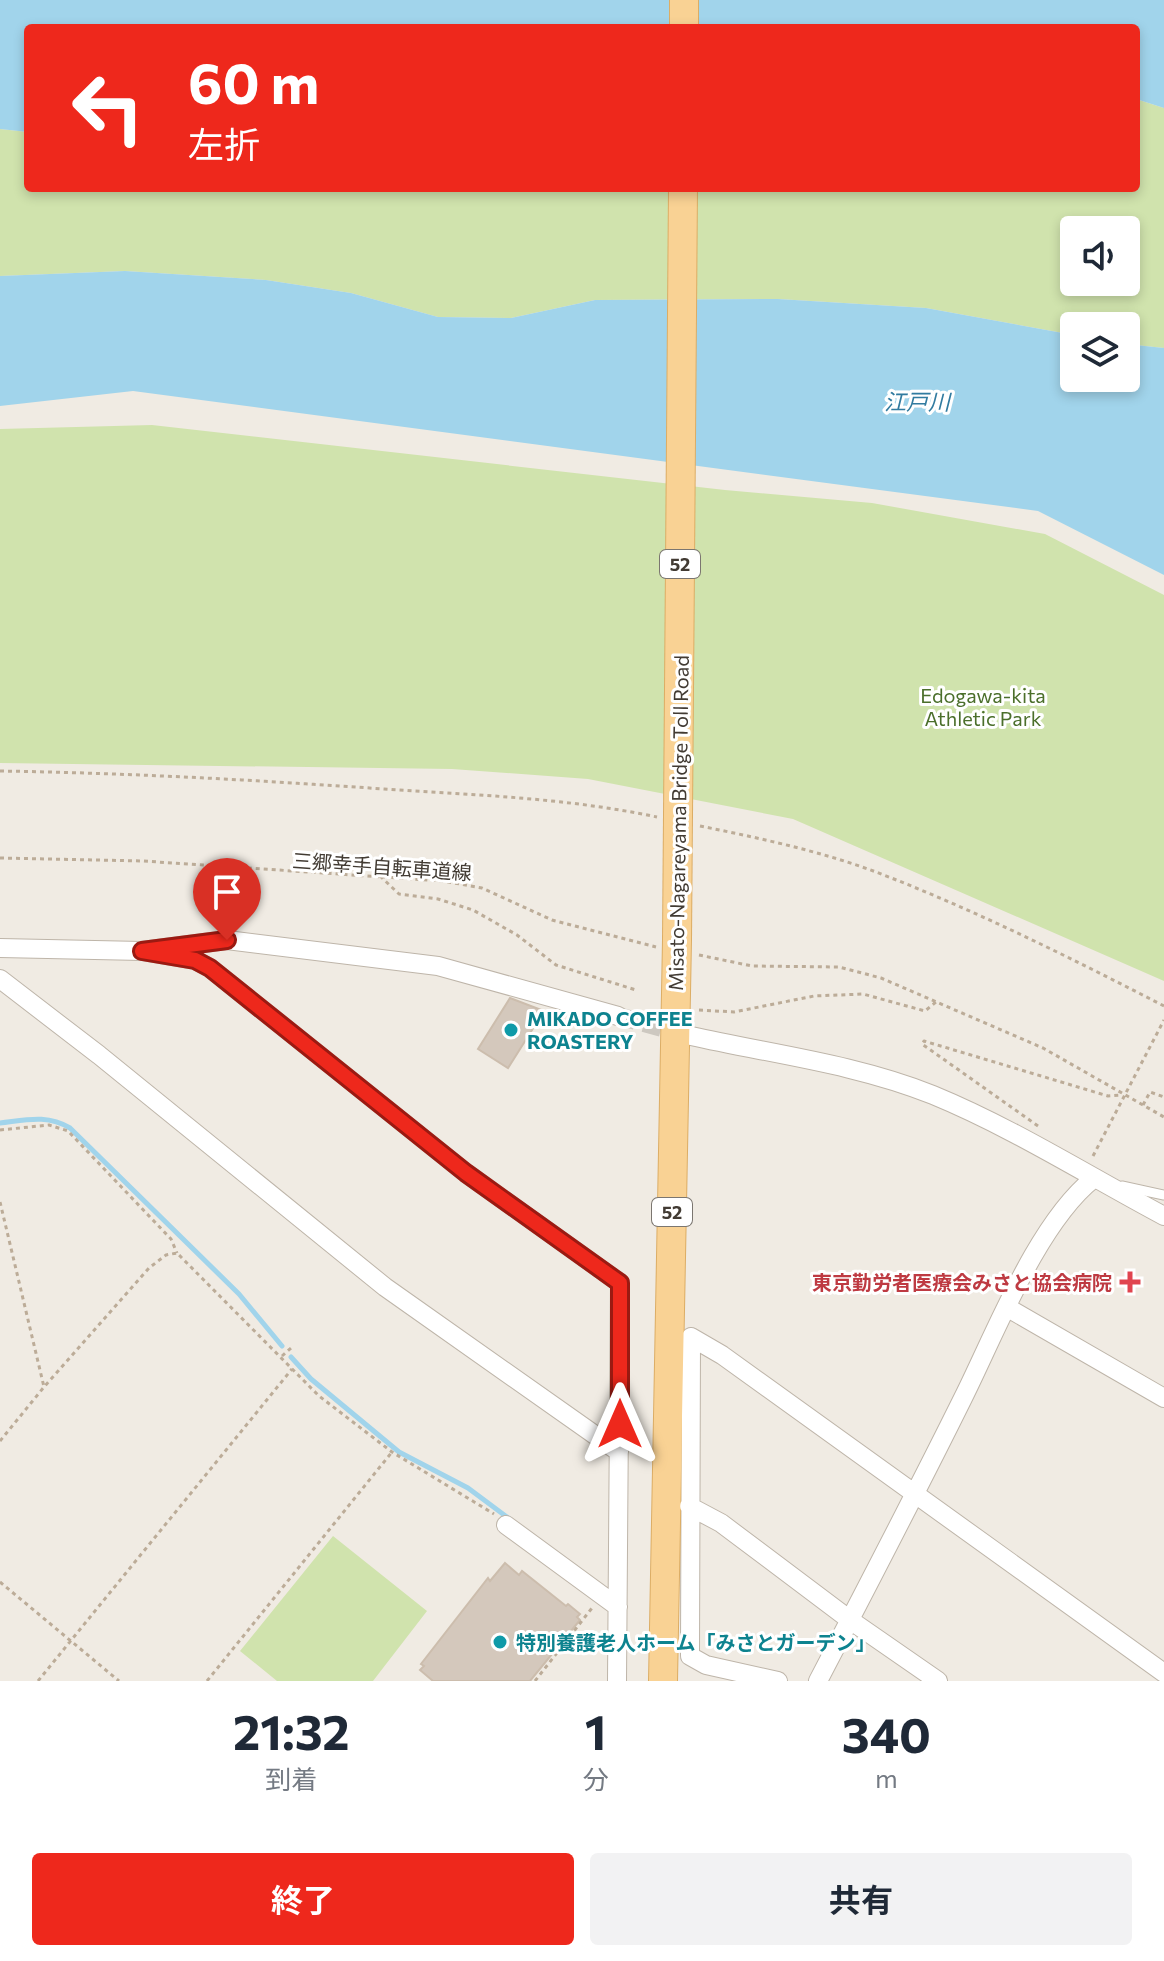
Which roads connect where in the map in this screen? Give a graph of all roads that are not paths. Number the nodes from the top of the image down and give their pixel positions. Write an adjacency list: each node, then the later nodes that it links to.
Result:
1 (684, 0): 2 (main road)
2 (684, 24)
3 (683, 192): 8 (main road, Misato-Nagareyama Bridge Toll Road / 52, bridge)
4 (0, 948): 5 (street)
5 (142, 951): 7 (street); 14 (street)
6 (0, 979): 14 (street)
7 (618, 1016)
8 (683, 1045): 9 (street); 20 (main road, Misato-Nagareyama Bridge Toll Road / 52)
9 (1095, 1176): 10 (lane); 11 (street); 12 (street)
10 (1164, 1195)
11 (1164, 1216)
12 (1008, 1308): 13 (street); 15 (street)
13 (1164, 1398)
14 (619, 1452): 18 (street)
15 (915, 1495): 16 (street); 19 (street); 21 (street)
16 (689, 1506): 19 (street); 25 (street)
17 (506, 1525): 18 (street)
18 (618, 1607): 22 (street)
19 (850, 1620): 26 (street); 27 (street)
20 (664, 1650): 23 (main road, Misato-Nagareyama Bridge Toll Road / 52); 24 (main road, Misato-Nagareyama Bridge Toll Road / 52)
21 (1164, 1673)
22 (617, 1681)
23 (655, 1681)
24 (663, 1681)
25 (778, 1681)
26 (818, 1681)
27 (938, 1681)

